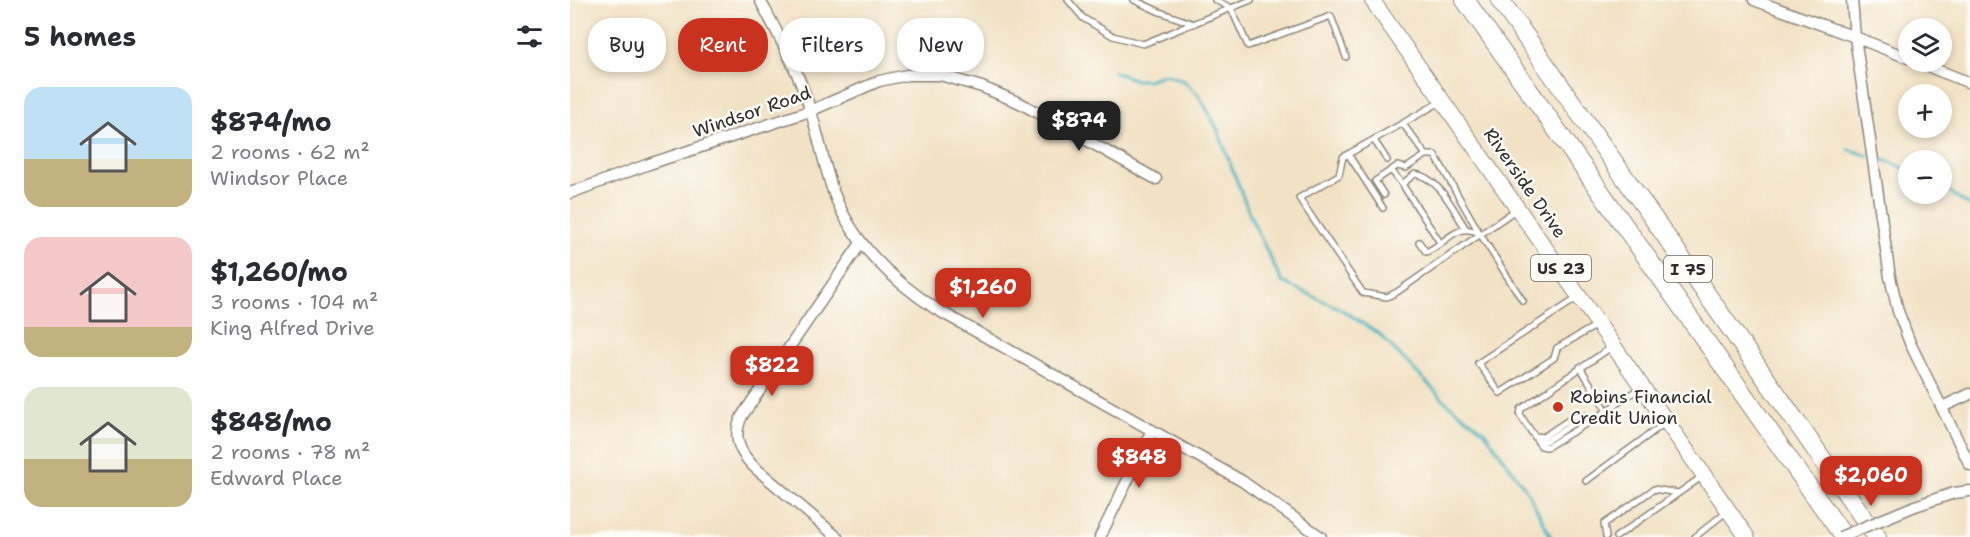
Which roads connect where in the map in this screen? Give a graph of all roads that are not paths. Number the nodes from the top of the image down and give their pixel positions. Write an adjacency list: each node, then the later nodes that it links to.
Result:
1 (760, 0): 19 (street)
2 (1068, 0): 12 (lane)
3 (1134, 0): 12 (lane)
4 (1215, 0): 11 (lane)
5 (1251, 0): 11 (lane)
6 (1372, 0): 18 (main road, Riverside Drive / US 23)
7 (1465, 0): 50 (highway, I 75)
8 (1500, 0): 66 (highway, I 75)
9 (1754, 0): 13 (street)
10 (1852, 0): 13 (street)
11 (1231, 8): 12 (lane); 15 (lane)
12 (1194, 24)
13 (1855, 37): 14 (street); 44 (street)
14 (1898, 54)
15 (1346, 57)
16 (1942, 72): 17 (street)
17 (1970, 83)
18 (1443, 100): 20 (lane); 31 (main road, Riverside Drive / US 23)
19 (810, 111): 26 (street, Windsor Road); 28 (street, Windsor Road); 35 (street)
20 (1403, 124): 21 (lane); 23 (lane)
21 (1374, 140): 22 (lane); 24 (lane)
22 (1348, 154): 30 (lane); 33 (lane)
23 (1426, 155): 25 (lane); 33 (lane)
24 (1387, 160)
25 (1391, 170): 27 (lane); 29 (lane)
26 (1155, 179)
27 (1402, 184): 32 (lane); 36 (lane)
28 (570, 193)
29 (1384, 195)
30 (1383, 208)
31 (1519, 208): 33 (lane); 37 (main road, Riverside Drive / US 23)
32 (1466, 229): 33 (lane); 36 (lane)
33 (1480, 234): 38 (lane)
34 (1419, 242): 36 (lane)
35 (861, 243): 48 (street); 57 (street)
36 (1441, 244)
37 (1581, 296): 39 (main road, Riverside Drive / US 23); 39 (lane)
38 (1523, 301)
39 (1600, 324): 40 (main road, Riverside Drive / US 23)
40 (1615, 345): 41 (lane); 42 (main road, Riverside Drive / US 23)
41 (1580, 367): 45 (lane); 49 (lane)
42 (1643, 386): 45 (lane); 47 (main road, Riverside Drive / US 23)
43 (1970, 394): 44 (street)
44 (1942, 407): 51 (street)
45 (1607, 411): 46 (lane)
46 (1596, 418): 49 (lane); 49 (lane)
47 (1668, 421): 52 (main road, Riverside Drive / US 23); 53 (lane)
48 (1152, 429): 58 (street); 59 (street)
49 (1537, 439)
50 (1787, 457): 64 (highway); 65 (highway, I 75)
51 (1970, 465)
52 (1704, 475): 55 (lane); 56 (main road, Riverside Drive / US 23)
53 (1586, 481)
54 (1970, 491): 65 (street, bridge)
55 (1678, 493): 60 (lane); 61 (lane)
56 (1728, 510): 62 (lane); 63 (main road, Riverside Drive / US 23)
57 (837, 537)
58 (1100, 537)
59 (1321, 537)
60 (1605, 537)
61 (1616, 537)
62 (1695, 537)
63 (1747, 537)
64 (1832, 537)
65 (1842, 537)
66 (1877, 537)

